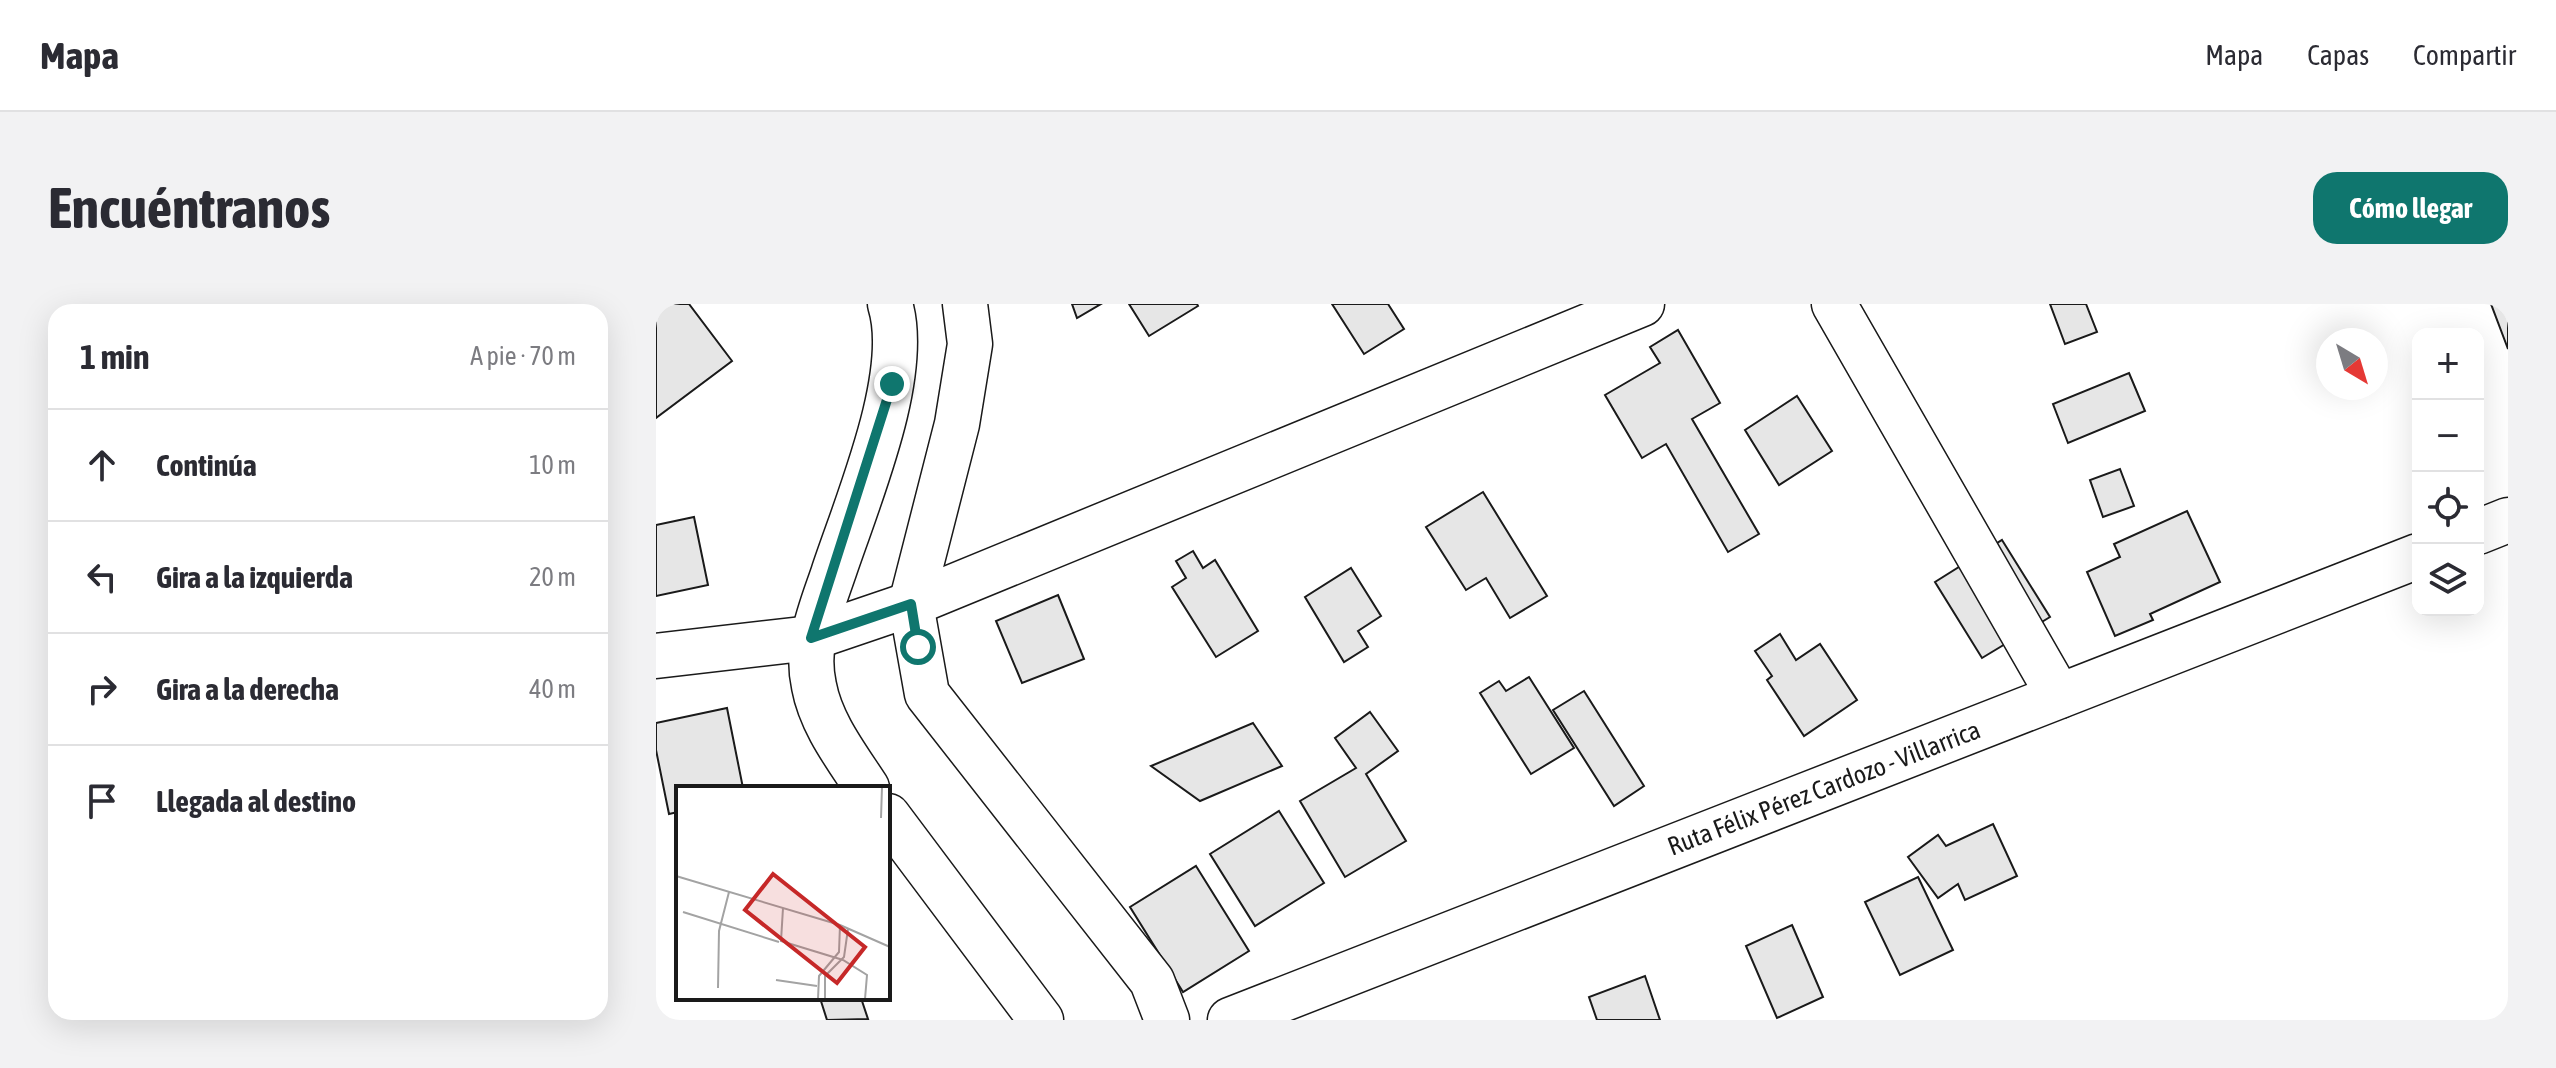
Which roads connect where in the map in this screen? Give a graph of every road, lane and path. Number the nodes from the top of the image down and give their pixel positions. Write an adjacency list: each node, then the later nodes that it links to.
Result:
1 (890, 304): 9 (street)
2 (965, 304): 8 (street)
3 (1642, 304): 8 (street)
4 (1834, 304): 11 (street)
5 (2508, 520): 6 (street)
6 (2484, 530)
7 (2412, 558): 11 (street, Ruta Félix Pérez Cardozo - Villarrica)
8 (911, 604): 9 (street); 15 (street)
9 (811, 638): 10 (street); 12 (street)
10 (656, 656)
11 (2059, 696): 16 (street, Ruta Félix Pérez Cardozo - Villarrica)
12 (866, 786)
13 (890, 819): 14 (street)
14 (1041, 1020)
15 (1167, 1020)
16 (1230, 1020)

